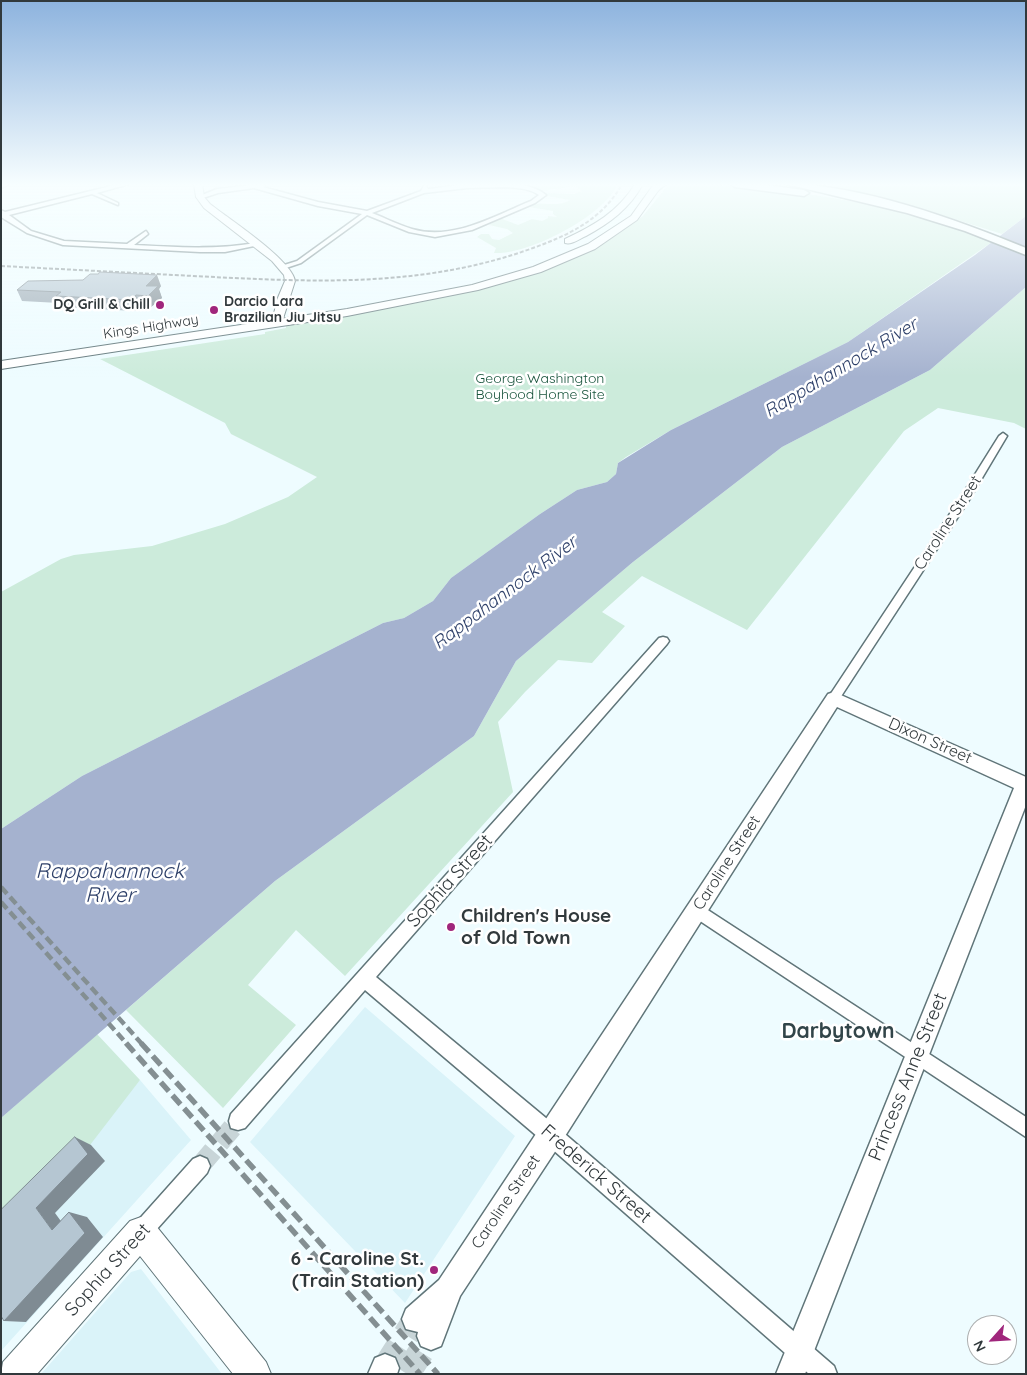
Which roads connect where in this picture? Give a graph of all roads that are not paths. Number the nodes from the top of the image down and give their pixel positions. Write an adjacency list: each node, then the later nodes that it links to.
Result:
1 (161, 248): 2 (street)
2 (228, 248)
3 (261, 248): 6 (main road)
4 (327, 248): 6 (street)
5 (587, 248): 8 (main road, Kings Highway)
6 (286, 270): 8 (main road)
7 (486, 273): 8 (main road, Kings Highway)
8 (278, 320): 9 (main road, Kings Highway); 10 (main road, Kings Highway)
9 (1, 359)
10 (1, 366)
11 (1003, 436): 13 (street, Caroline Street)
12 (663, 641): 16 (street, Sophia Street)
13 (834, 698): 14 (street, Dixon Street); 15 (street, Caroline Street)
14 (1025, 783): 17 (street, Princess Anne Street)
15 (697, 910): 17 (street); 20 (street, Caroline Street)
16 (364, 978): 18 (street, Sophia Street); 20 (street, Frederick Street)
17 (917, 1057): 19 (street); 24 (street, Princess Anne Street)
18 (238, 1121)
19 (1026, 1128)
20 (551, 1135): 23 (street, Caroline Street); 24 (street, Frederick Street)
21 (200, 1166): 22 (street, Sophia Street)
22 (141, 1232): 25 (main road, Sophia Street); 26 (main road)
23 (424, 1327)
24 (795, 1362): 27 (street, Frederick Street)
25 (15, 1374)
26 (254, 1374)
27 (826, 1374)

